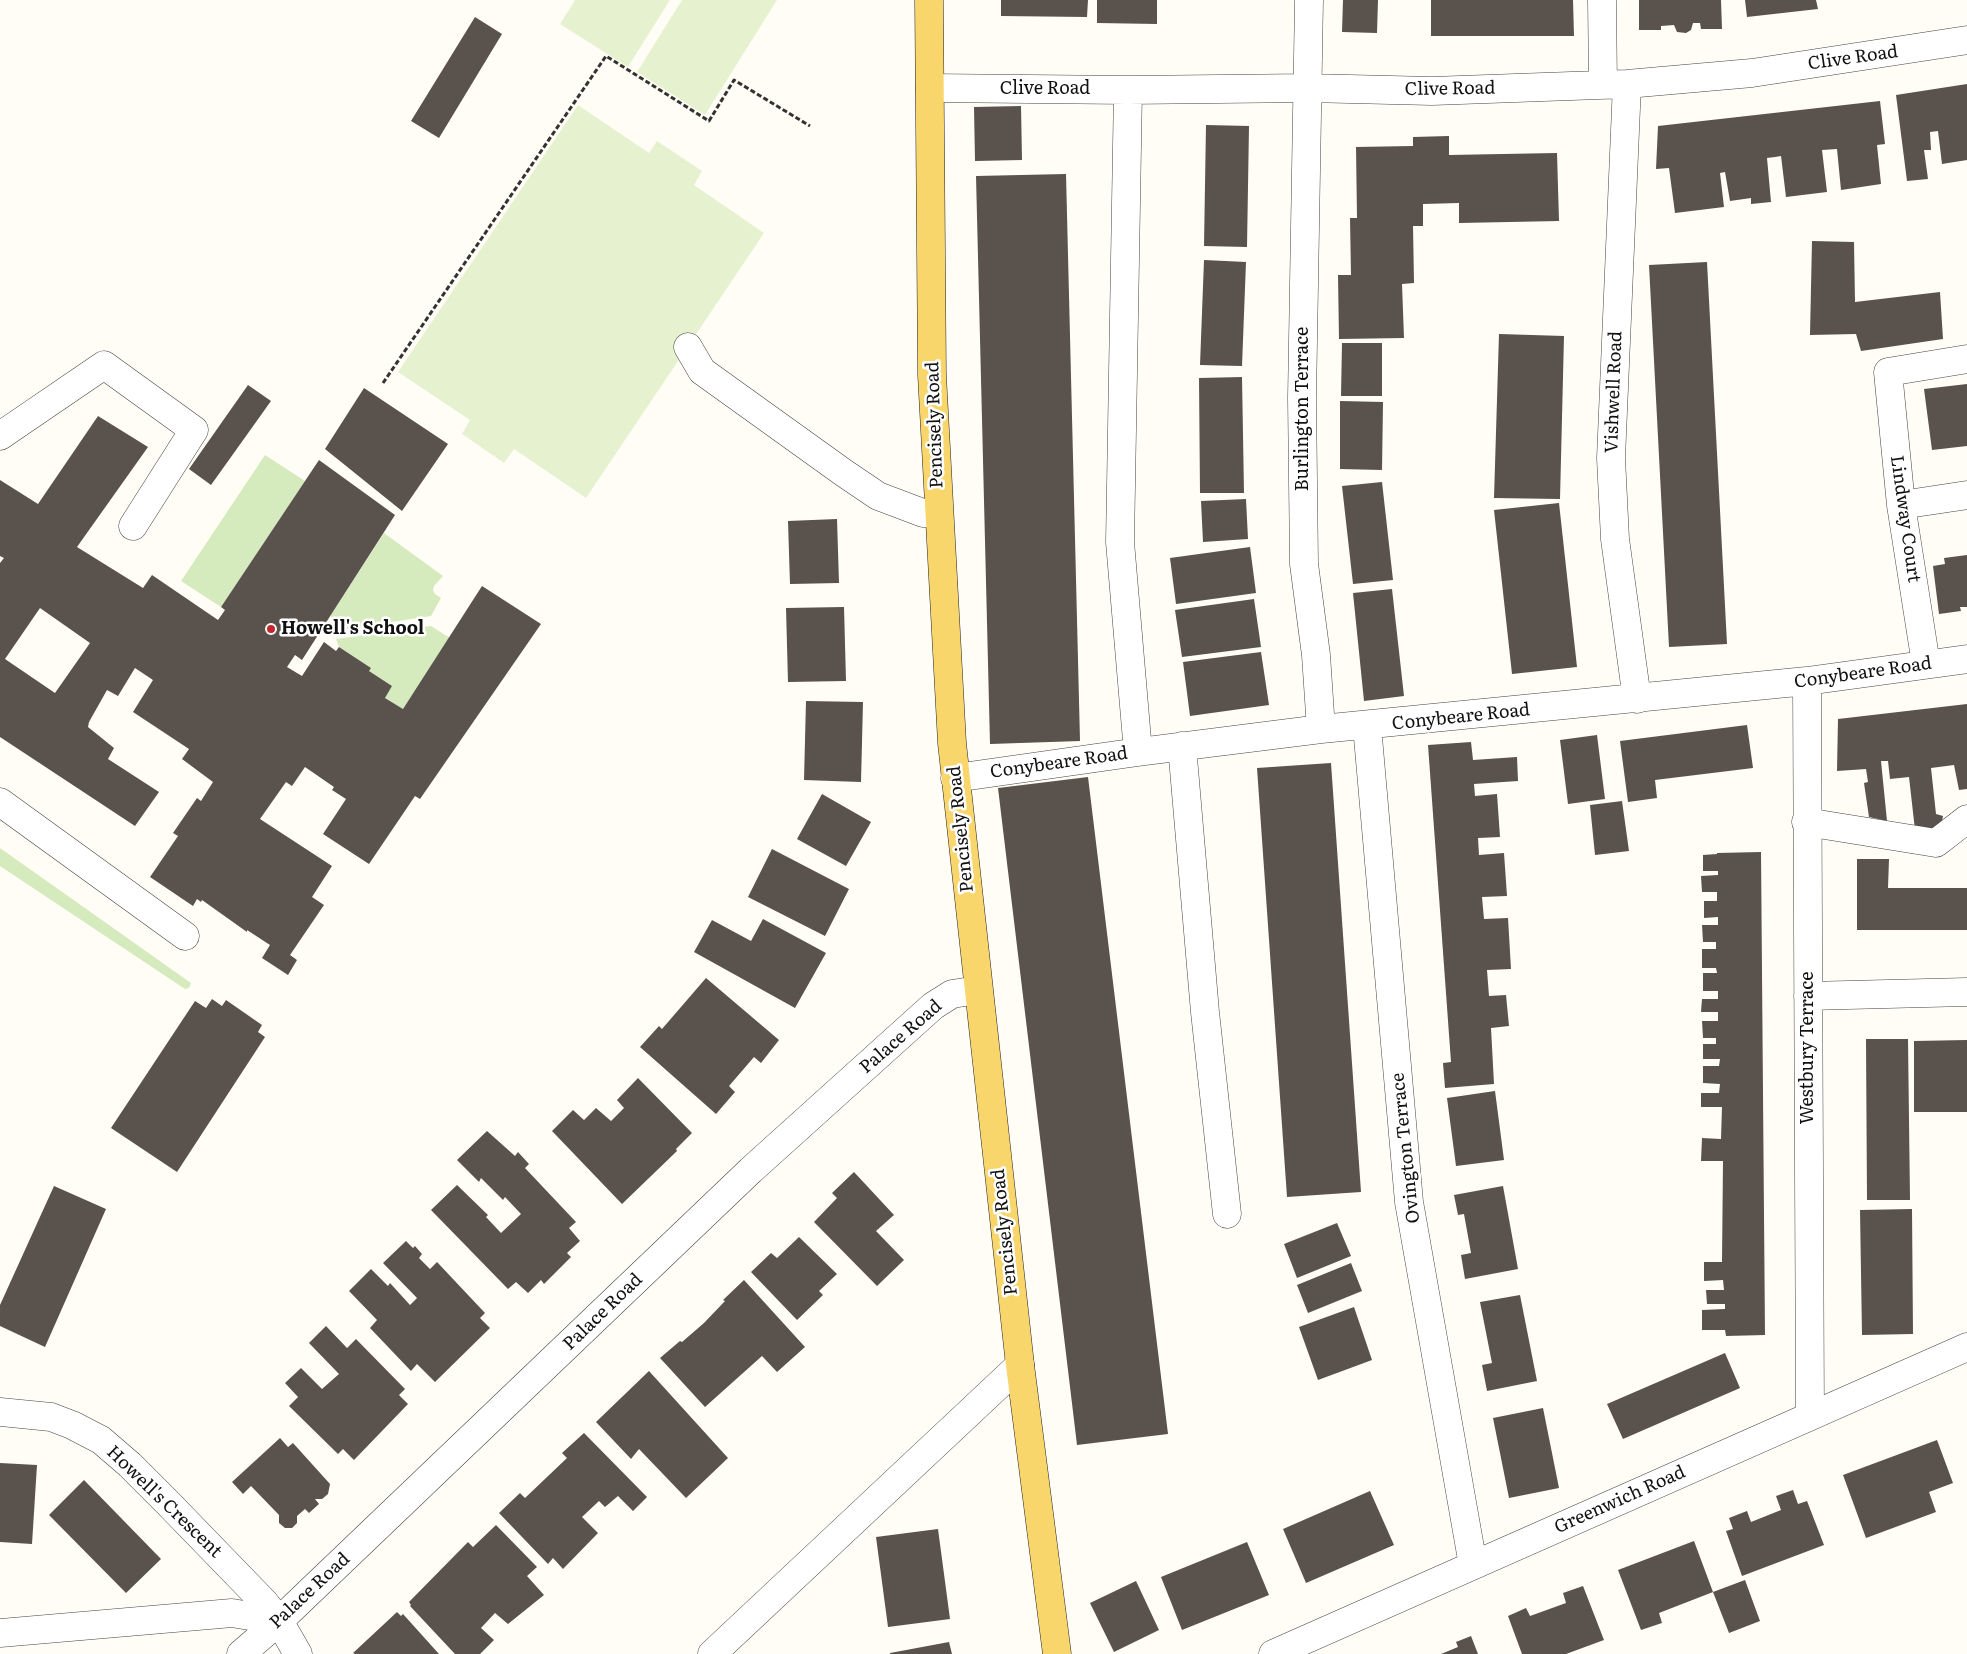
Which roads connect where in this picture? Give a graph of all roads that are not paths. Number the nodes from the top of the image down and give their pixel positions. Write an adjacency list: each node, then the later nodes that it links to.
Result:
1 (929, 0): 6 (main road, Pencisely Road)
2 (1308, 0): 7 (street, Burlington Terrace)
3 (1602, 0): 5 (street, Vishwell Road)
4 (1967, 40): 5 (street, Clive Road)
5 (1615, 84): 7 (street, Clive Road); 19 (street, Vishwell Road)
6 (930, 88): 8 (street, Clive Road); 14 (main road, Pencisely Road)
7 (1308, 88): 8 (street, Clive Road); 21 (street, Burlington Terrace)
8 (1128, 90): 23 (street)
9 (688, 347): 14 (street)
10 (1967, 359): 13 (street, Lindway Court)
11 (0, 436): 15 (street)
12 (1967, 496): 13 (street)
13 (1901, 505): 17 (street, Lindway Court)
14 (939, 514): 24 (main road, Pencisely Road)
15 (133, 526)
16 (1967, 659): 17 (street, Conybeare Road)
17 (1926, 664): 18 (street, Conybeare Road)
18 (1807, 681): 19 (street, Conybeare Road); 27 (street, Westbury Terrace)
19 (1637, 699): 20 (street, Conybeare Road)
20 (1367, 726): 21 (street, Conybeare Road); 37 (street, Ovington Terrace)
21 (1321, 729): 22 (street, Conybeare Road)
22 (1182, 746): 23 (street, Conybeare Road); 32 (street)
23 (1138, 752): 24 (street, Conybeare Road)
24 (955, 778): 29 (main road, Pencisely Road)
25 (0, 802): 28 (street)
26 (1967, 819): 27 (street)
27 (1806, 822): 31 (street, Westbury Terrace)
28 (185, 936)
29 (978, 990): 34 (main road, Pencisely Road); 38 (street, Palace Road)
30 (1967, 992): 31 (street)
31 (1808, 996): 36 (street, Westbury Terrace)
32 (1227, 1214)
33 (1967, 1347): 36 (street, Greenwich Road)
34 (1020, 1365): 42 (street); 43 (main road, Pencisely Road)
35 (0, 1412): 38 (street, Howell's Crescent)
36 (1810, 1416): 37 (street, Greenwich Road)
37 (1473, 1565): 44 (street, Greenwich Road)
38 (279, 1621): 39 (street); 40 (street, Palace Road); 41 (street, Howell's Crescent)
39 (0, 1633)
40 (241, 1654)
41 (298, 1654)
42 (712, 1654)
43 (1057, 1654)
44 (1273, 1654)

